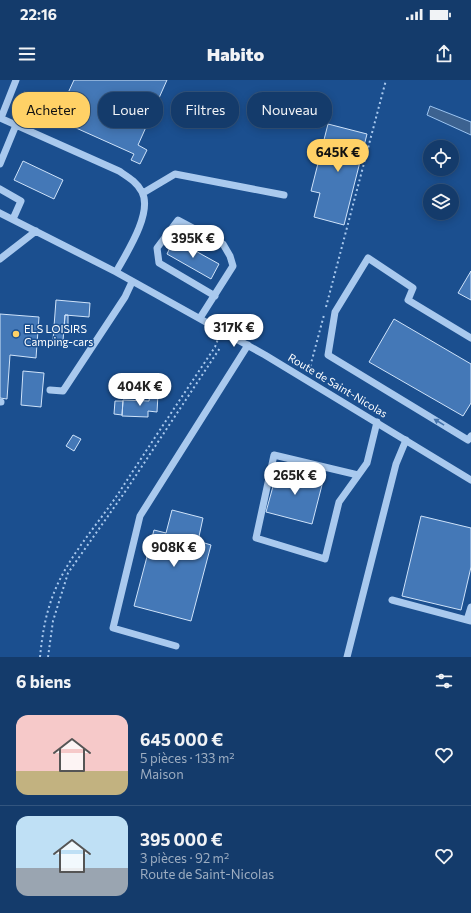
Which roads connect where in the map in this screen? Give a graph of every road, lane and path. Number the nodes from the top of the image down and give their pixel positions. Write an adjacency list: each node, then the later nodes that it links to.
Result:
1 (16, 80): 3 (street)
2 (386, 80): 23 (path)
3 (1, 118): 4 (street)
4 (12, 123)
5 (15, 128): 7 (street)
6 (23, 128): 9 (street)
7 (0, 164)
8 (0, 189): 12 (street)
9 (143, 193): 10 (street); 15 (street)
10 (284, 195)
11 (0, 213): 12 (street, Route de Saint-Nicolas)
12 (13, 219): 13 (street, Route de Saint-Nicolas)
13 (36, 231): 14 (street); 15 (street, Route de Saint-Nicolas)
14 (0, 259)
15 (116, 272): 16 (street, Route de Saint-Nicolas)
16 (132, 282): 18 (street, Route de Saint-Nicolas); 24 (street)
17 (215, 296): 17 (street); 18 (street)
18 (200, 318): 19 (street, Route de Saint-Nicolas)
19 (221, 330): 21 (street, Route de Saint-Nicolas); 34 (path)
20 (471, 338): 26 (street, one-way to 20)
21 (248, 345): 25 (street, Route de Saint-Nicolas); 33 (street)
22 (220, 348): 35 (path)
23 (308, 372)
24 (50, 390)
25 (377, 422): 27 (street, Route de Saint-Nicolas); 28 (street)
26 (471, 436)
27 (406, 440): 29 (street, Route de Saint-Nicolas); 36 (street)
28 (358, 475): 28 (street)
29 (471, 480)
30 (392, 600): 32 (street)
31 (471, 607): 32 (street)
32 (469, 621)
33 (176, 646)
34 (40, 657)
35 (48, 657)
36 (347, 657)

